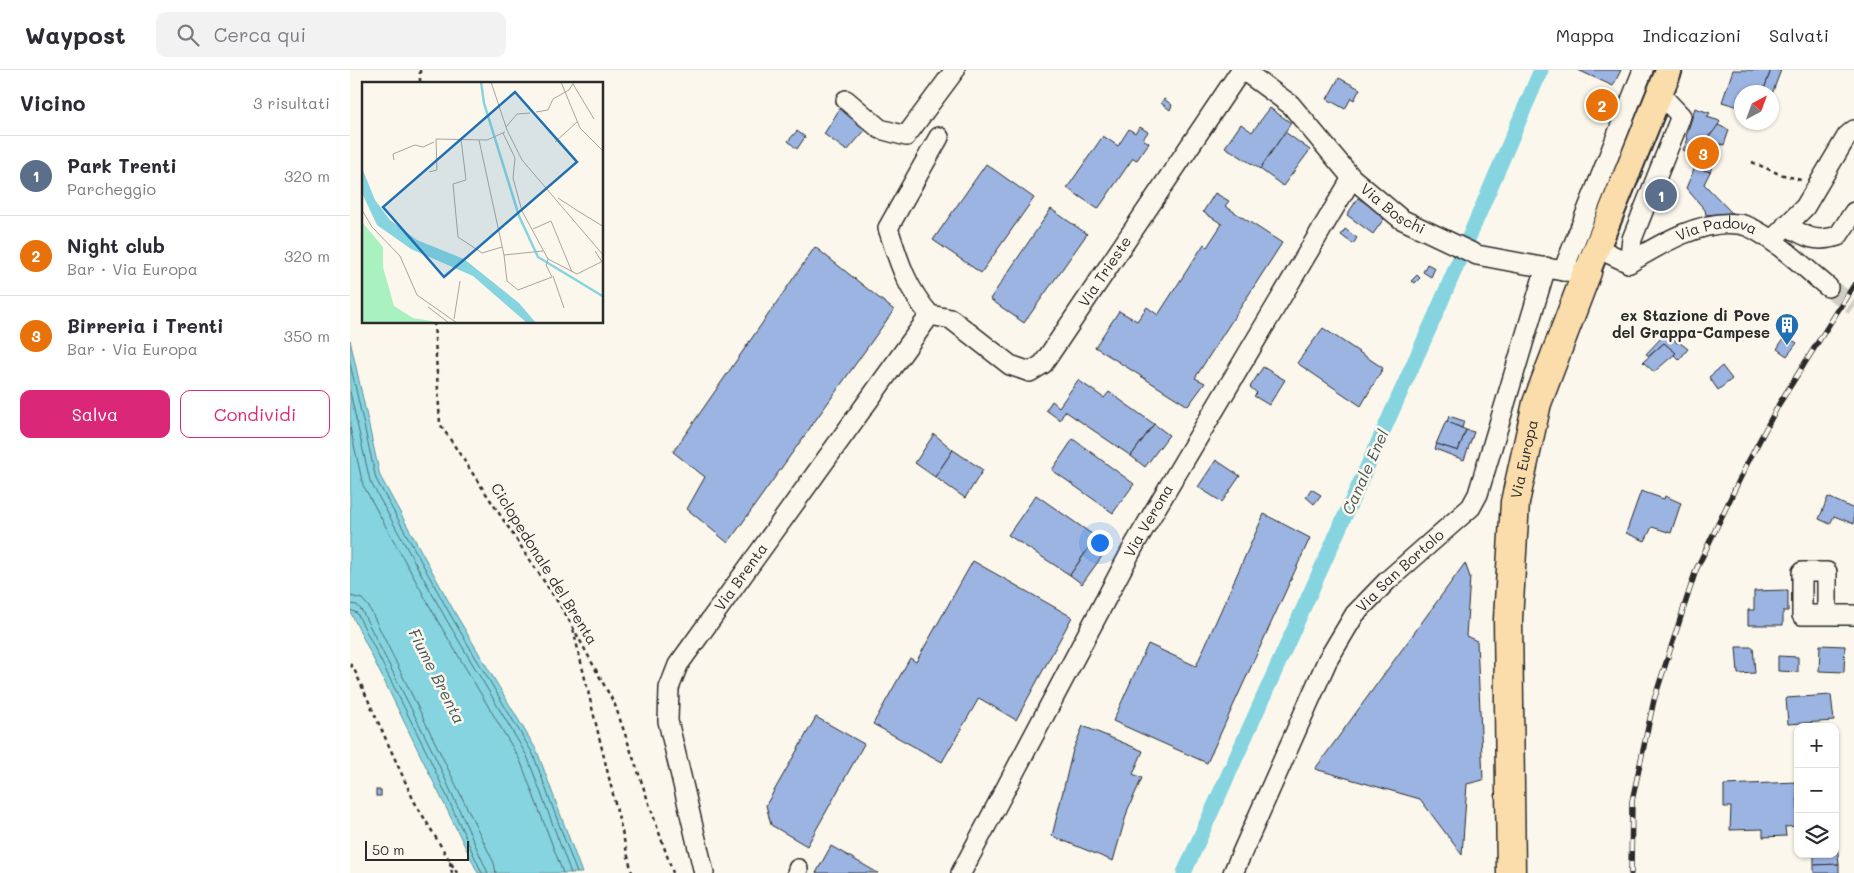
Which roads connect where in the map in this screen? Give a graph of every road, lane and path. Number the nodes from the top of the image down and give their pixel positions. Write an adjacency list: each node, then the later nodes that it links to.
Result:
1 (955, 70): 6 (street)
2 (1242, 70): 10 (street, Via Boschi); 18 (street, Via Trieste)
3 (1643, 70): 16 (street, Via San Bortolo)
4 (1669, 70): 5 (main road, Via Europa)
5 (1660, 94): 15 (street); 16 (main road, Via Europa)
6 (846, 100)
7 (1854, 130): 11 (street)
8 (939, 137): 18 (street)
9 (1752, 162): 11 (path)
10 (1352, 178): 16 (street, Via Boschi); 30 (street, Via Verona)
11 (1817, 185): 13 (street)
12 (1854, 212): 13 (street)
13 (1786, 226): 14 (street)
14 (1772, 240): 15 (street, Via Padova); 17 (street, Via Padova)
15 (1629, 263): 16 (street)
16 (1573, 265): 31 (street, Via San Bortolo); 32 (highway, Via Europa)
17 (1828, 287)
18 (930, 315): 29 (street, Via Brenta)
19 (434, 324): 22 (path, Ciclopedonale del Brenta)
20 (1827, 615): 21 (street)
21 (1854, 616)
22 (572, 625): 27 (path); 28 (path, Ciclopedonale del Brenta)
23 (350, 664): 24 (path)
24 (450, 861): 25 (path); 26 (path)
25 (452, 873)
26 (457, 873)
27 (632, 873)
28 (672, 873)
29 (704, 873)
30 (961, 873)
31 (1233, 873)
32 (1511, 873)

